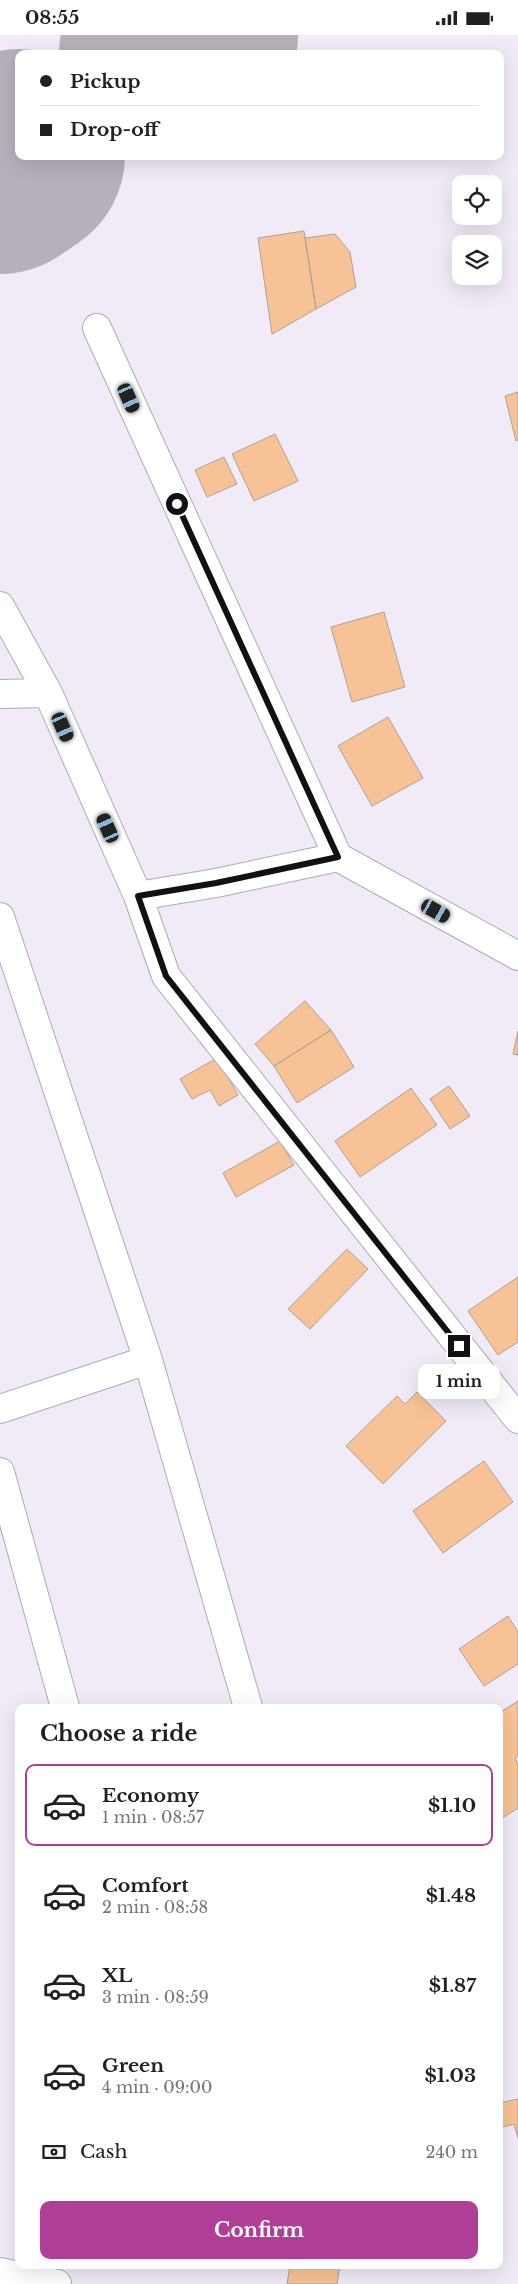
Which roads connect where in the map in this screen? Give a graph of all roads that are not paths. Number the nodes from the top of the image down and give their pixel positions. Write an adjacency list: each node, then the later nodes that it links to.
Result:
1 (97, 327): 5 (street)
2 (0, 606): 3 (street)
3 (48, 693): 4 (street); 6 (street)
4 (0, 694)
5 (338, 857): 6 (street); 8 (street)
6 (138, 896): 11 (street)
7 (0, 917): 9 (street)
8 (518, 956)
9 (148, 1360): 10 (street); 14 (street)
10 (0, 1409)
11 (518, 1419)
12 (0, 1472): 13 (street)
13 (64, 1704)
14 (247, 1704)
15 (0, 2272): 16 (street)
16 (57, 2284)

